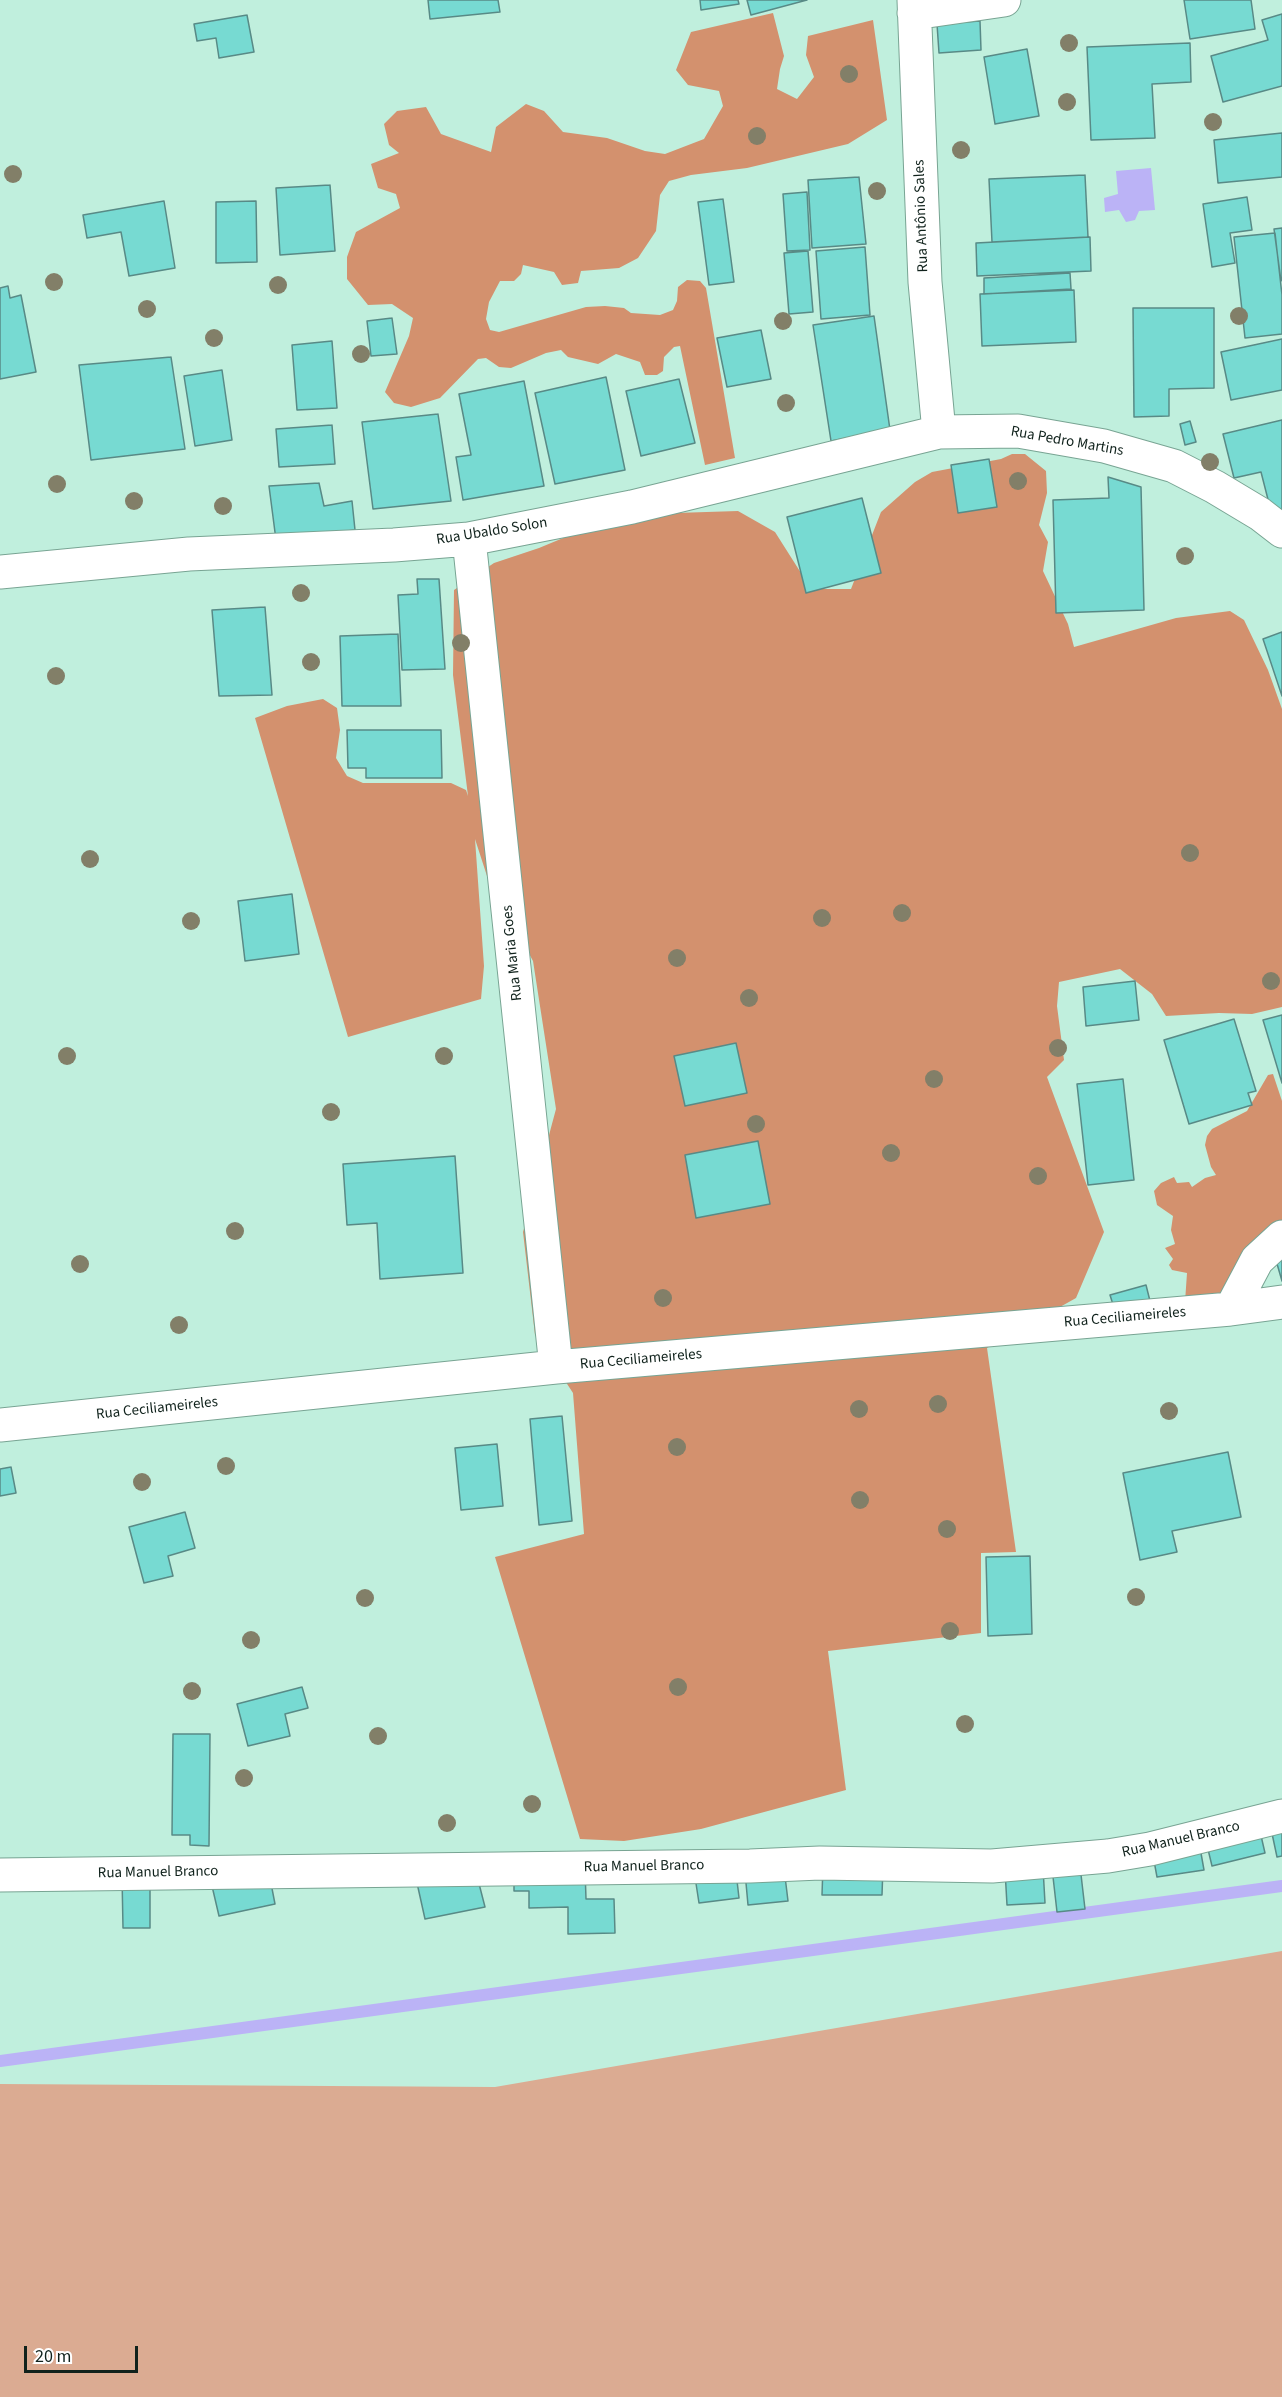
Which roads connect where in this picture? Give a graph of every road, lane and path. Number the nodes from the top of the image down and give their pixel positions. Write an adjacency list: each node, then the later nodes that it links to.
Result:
1 (1004, 0): 2 (street)
2 (914, 6): 3 (street, Rua Antônio Sales)
3 (939, 432): 4 (street, Rua Pedro Martins); 5 (street, Rua Ubaldo Solon)
4 (1282, 531)
5 (469, 539): 6 (street, Rua Ubaldo Solon); 10 (street, Rua Maria Goes)
6 (0, 572)
7 (1282, 1237): 9 (street)
8 (1282, 1302): 9 (street, Rua Ceciliameireles)
9 (1231, 1309): 10 (street, Rua Ceciliameireles)
10 (556, 1367): 11 (street, Rua Ceciliameireles)
11 (0, 1425)
12 (1282, 1816): 13 (street, Rua Manuel Branco)
13 (0, 1875)

